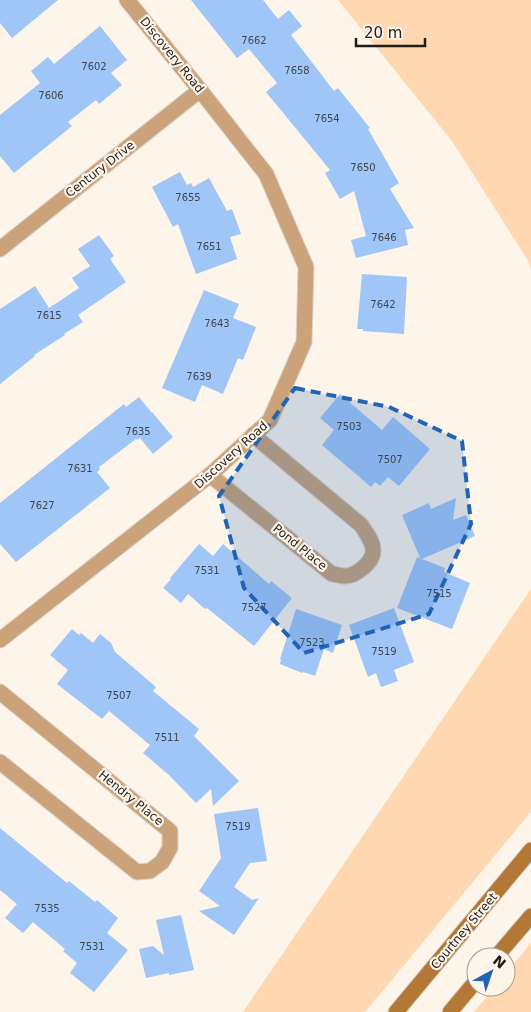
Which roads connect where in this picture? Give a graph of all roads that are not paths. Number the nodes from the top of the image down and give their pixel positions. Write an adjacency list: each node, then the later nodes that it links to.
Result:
1 (127, 0): 2 (street, Discovery Road)
2 (200, 90): 3 (street, Century Drive); 4 (street, Discovery Road)
3 (0, 248)
4 (253, 435): 5 (street, Discovery Road); 5 (street, Pond Place)
5 (210, 475): 6 (street, Discovery Road)
6 (0, 640)
7 (0, 692): 8 (street, Hendry Place)
8 (0, 762)
9 (531, 850): 13 (street, Courtney Street)
10 (531, 916): 11 (street)
11 (505, 947)
12 (466, 993): 14 (street)
13 (396, 1012)
14 (450, 1012)

